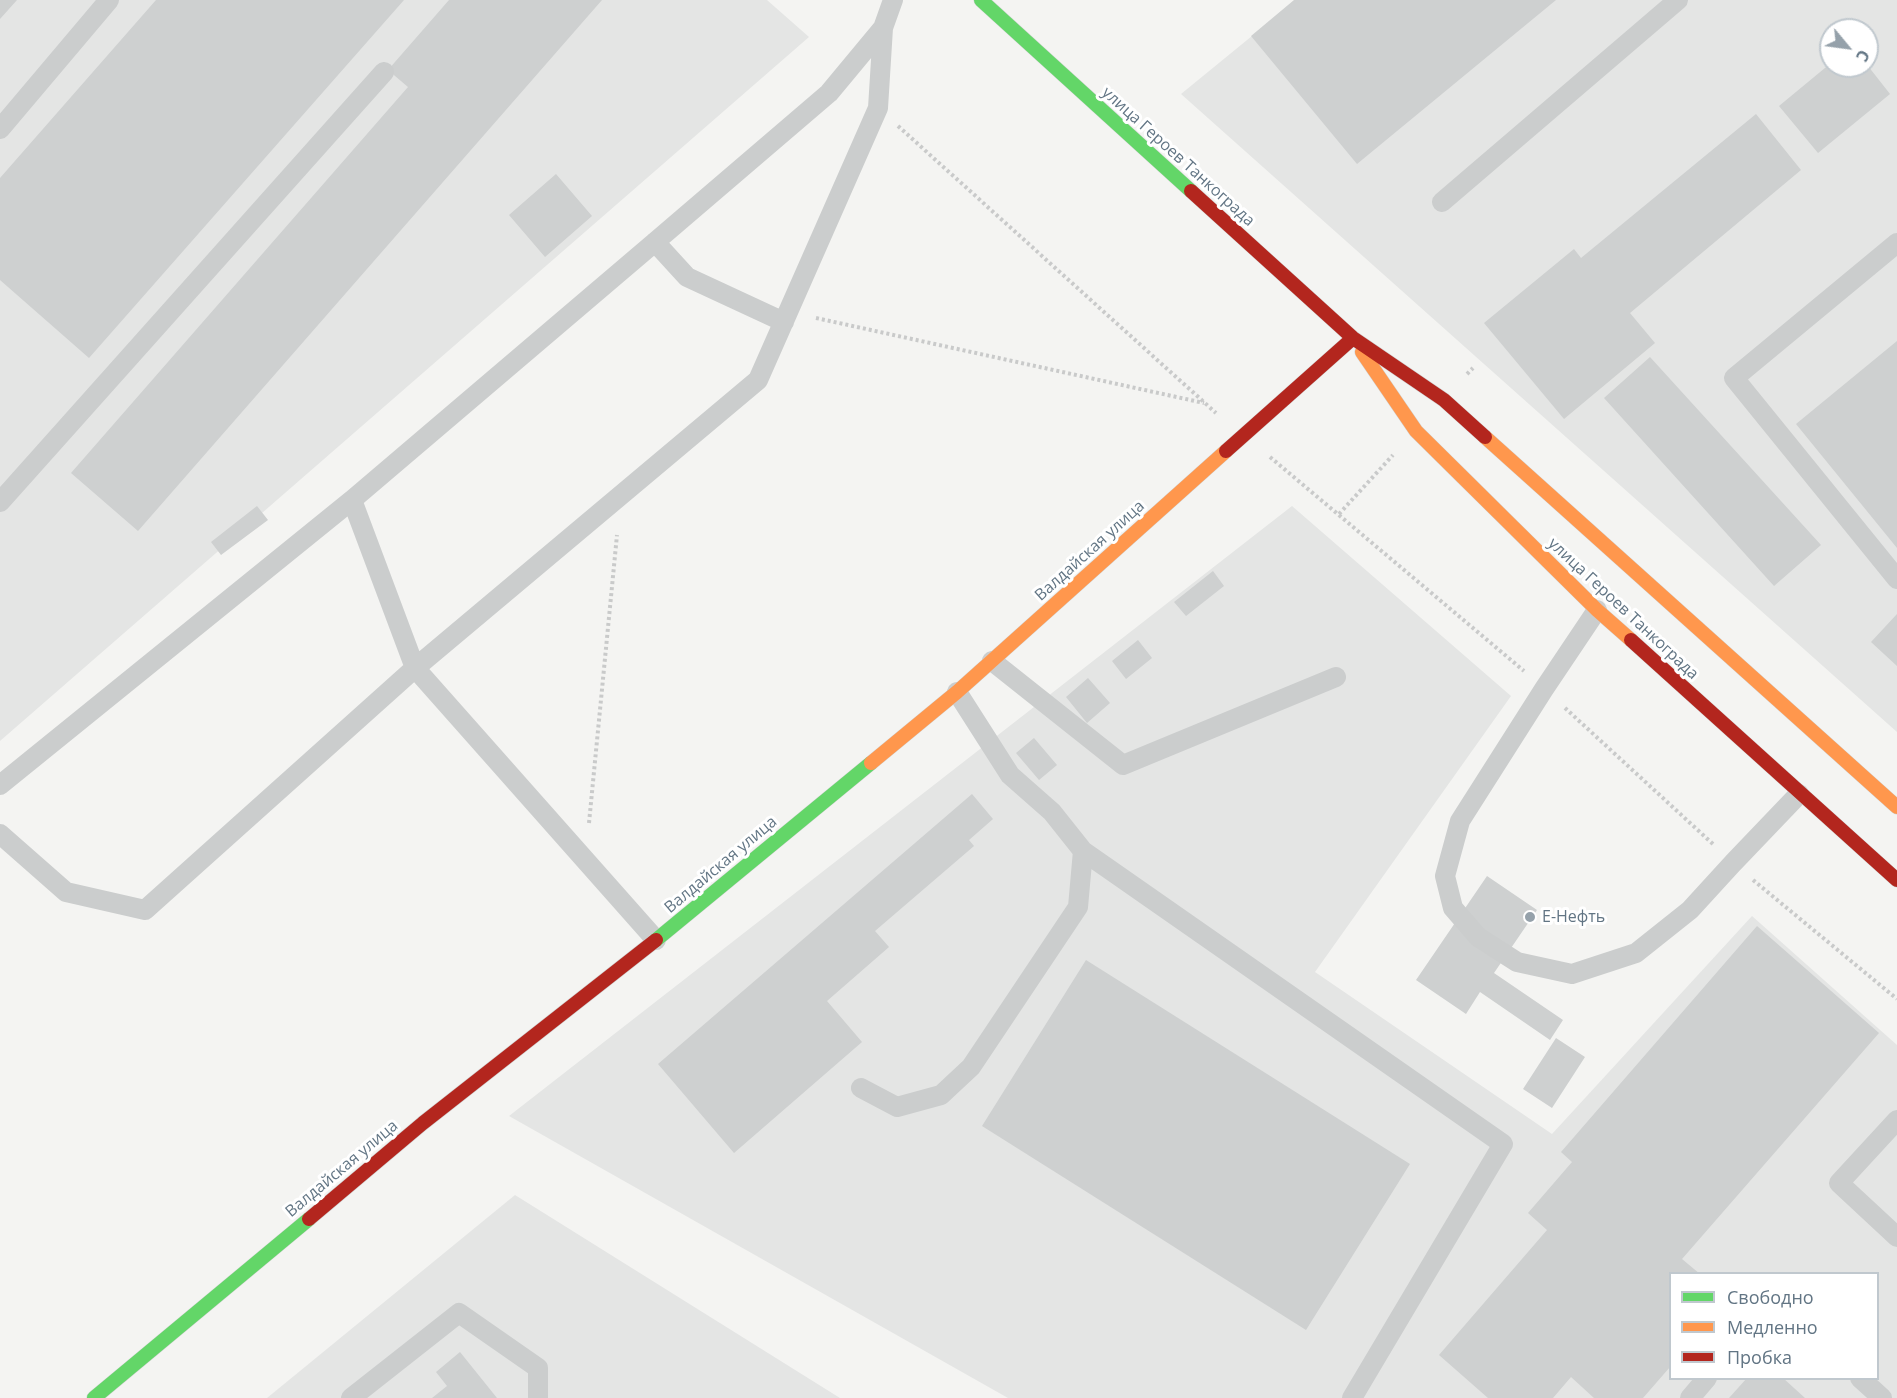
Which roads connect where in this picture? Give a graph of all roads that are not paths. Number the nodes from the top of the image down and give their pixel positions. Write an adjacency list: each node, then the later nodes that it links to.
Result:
1 (109, 0): 7 (lane)
2 (893, 0): 5 (lane)
3 (981, 0): 12 (main road, улица Героев Танкограда)
4 (1678, 0): 8 (lane)
5 (883, 28): 9 (lane); 11 (lane)
6 (384, 72): 14 (lane)
7 (0, 129)
8 (1442, 202)
9 (655, 242): 11 (lane); 13 (lane)
10 (1897, 243): 15 (lane)
11 (786, 317): 18 (lane)
12 (1353, 338): 16 (main road, улица Героев Танкограда); 17 (main road, Валдайская улица); 23 (main road, улица Героев Танкограда)
13 (352, 500): 18 (lane); 21 (lane)
14 (0, 502)
15 (1897, 579)
16 (1597, 610): 22 (main road, улица Героев Танкограда); 22 (lane)
17 (992, 661): 19 (lane); 20 (main road, Валдайская улица)
18 (415, 668): 24 (lane); 27 (lane)
19 (1336, 677)
20 (957, 692): 25 (lane); 27 (main road, Валдайская улица)
21 (0, 784)
22 (1799, 794): 26 (main road, улица Героев Танкограда)
23 (1897, 807)
24 (0, 834)
25 (1083, 851): 28 (lane); 36 (lane)
26 (1897, 880)
27 (656, 940): 33 (main road, Валдайская улица)
28 (861, 1088)
29 (1897, 1120): 30 (lane)
30 (1897, 1237)
31 (1705, 1380): 37 (lane)
32 (1862, 1380): 38 (lane)
33 (94, 1398)
34 (351, 1398): 35 (lane)
35 (538, 1398)
36 (1352, 1398)
37 (1690, 1398)
38 (1882, 1398)

